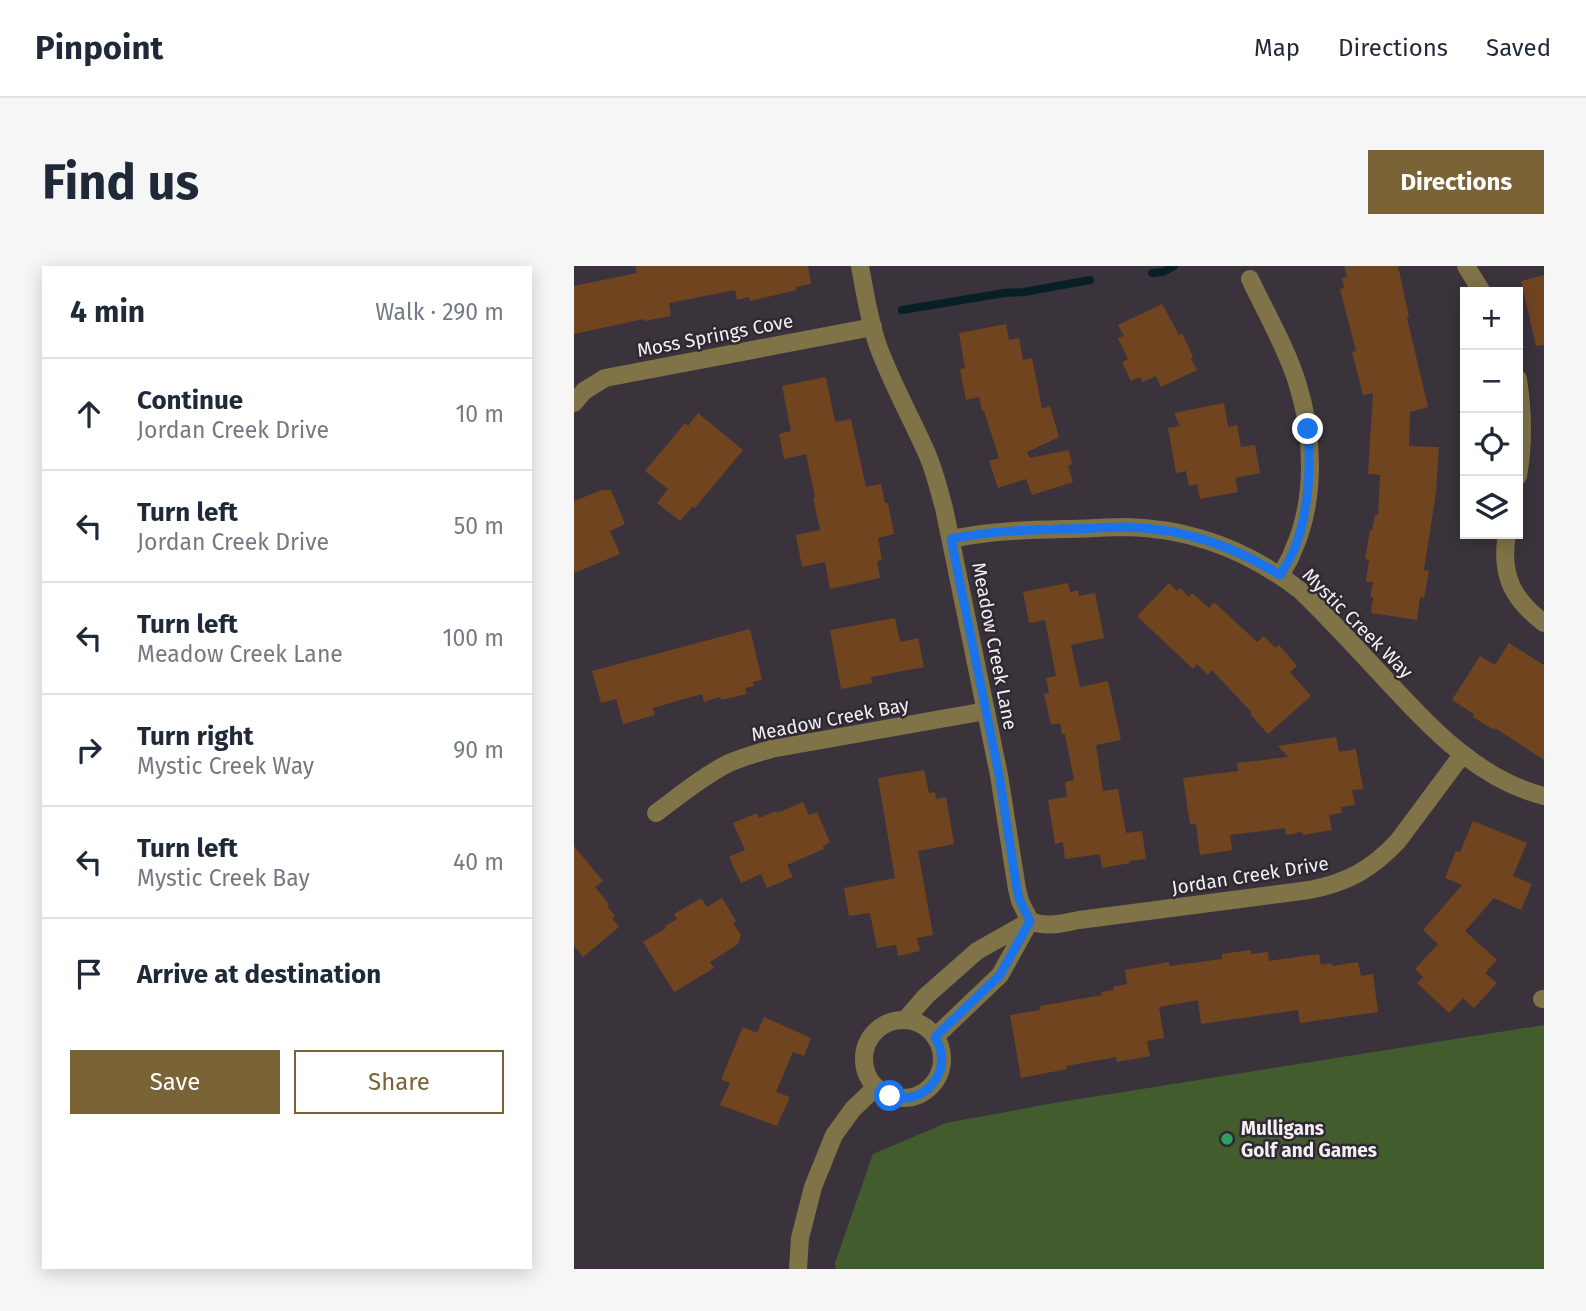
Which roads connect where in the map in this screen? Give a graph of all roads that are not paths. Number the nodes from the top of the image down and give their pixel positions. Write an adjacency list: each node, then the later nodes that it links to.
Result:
1 (860, 266): 5 (street, Meadow Creek Lane)
2 (1466, 266): 4 (street)
3 (1250, 279): 9 (street)
4 (1479, 287)
5 (873, 327): 6 (street, Moss Springs Cove); 7 (street, Meadow Creek Lane)
6 (574, 402)
7 (951, 539): 9 (street, Mystic Creek Way); 11 (street, Meadow Creek Lane)
8 (1506, 539): 10 (street)
9 (1280, 575): 12 (street, Mystic Creek Way)
10 (1544, 623)
11 (986, 711): 14 (street, Meadow Creek Bay); 15 (street, Meadow Creek Lane)
12 (1462, 755): 13 (street, Mystic Creek Way); 15 (street, Jordan Creek Drive)
13 (1544, 796)
14 (656, 813)
15 (1030, 921): 16 (street); 17 (street)
16 (905, 1020): 17 (street); 18 (street)
17 (935, 1037): 18 (street)
18 (876, 1087): 19 (street)
19 (798, 1269)

